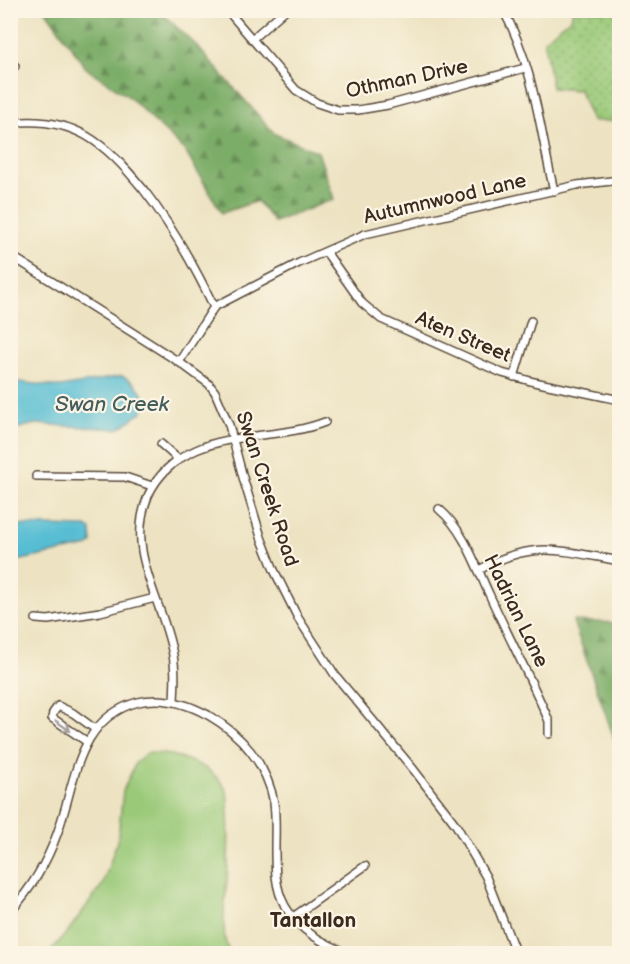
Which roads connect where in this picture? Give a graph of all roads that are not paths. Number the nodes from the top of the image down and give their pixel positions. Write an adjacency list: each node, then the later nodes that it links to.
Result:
1 (227, 10): 4 (street, Othman Drive)
2 (285, 10): 4 (street)
3 (503, 10): 5 (street)
4 (252, 39): 5 (street, Othman Drive)
5 (525, 68): 8 (street)
6 (10, 123): 11 (street)
7 (620, 180): 8 (street, Autumnwood Lane)
8 (554, 191): 9 (street, Autumnwood Lane)
9 (326, 252): 11 (street, Autumnwood Lane); 14 (street, Aten Street)
10 (10, 255): 13 (street, Swan Creek Road)
11 (214, 307): 13 (street, Autumnwood Lane)
12 (531, 321): 14 (street)
13 (179, 362): 17 (street, Swan Creek Road)
14 (514, 377): 15 (street, Aten Street)
15 (620, 400)
16 (325, 422): 17 (street)
17 (233, 440): 19 (street); 35 (street, Swan Creek Road)
18 (161, 444): 19 (street)
19 (179, 460): 21 (street)
20 (36, 476): 21 (street)
21 (152, 486): 25 (street)
22 (439, 509): 24 (street, Hadrian Lane)
23 (620, 561): 24 (street)
24 (479, 570): 29 (street, Hadrian Lane)
25 (155, 597): 26 (street); 27 (street)
26 (36, 619)
27 (174, 701): 28 (street); 33 (street)
28 (95, 729): 30 (street); 30 (street, one-way to 30)
29 (549, 734)
30 (86, 741): 32 (street)
31 (365, 866): 33 (street)
32 (10, 912)
33 (293, 917): 34 (street)
34 (350, 954)
35 (516, 954)

